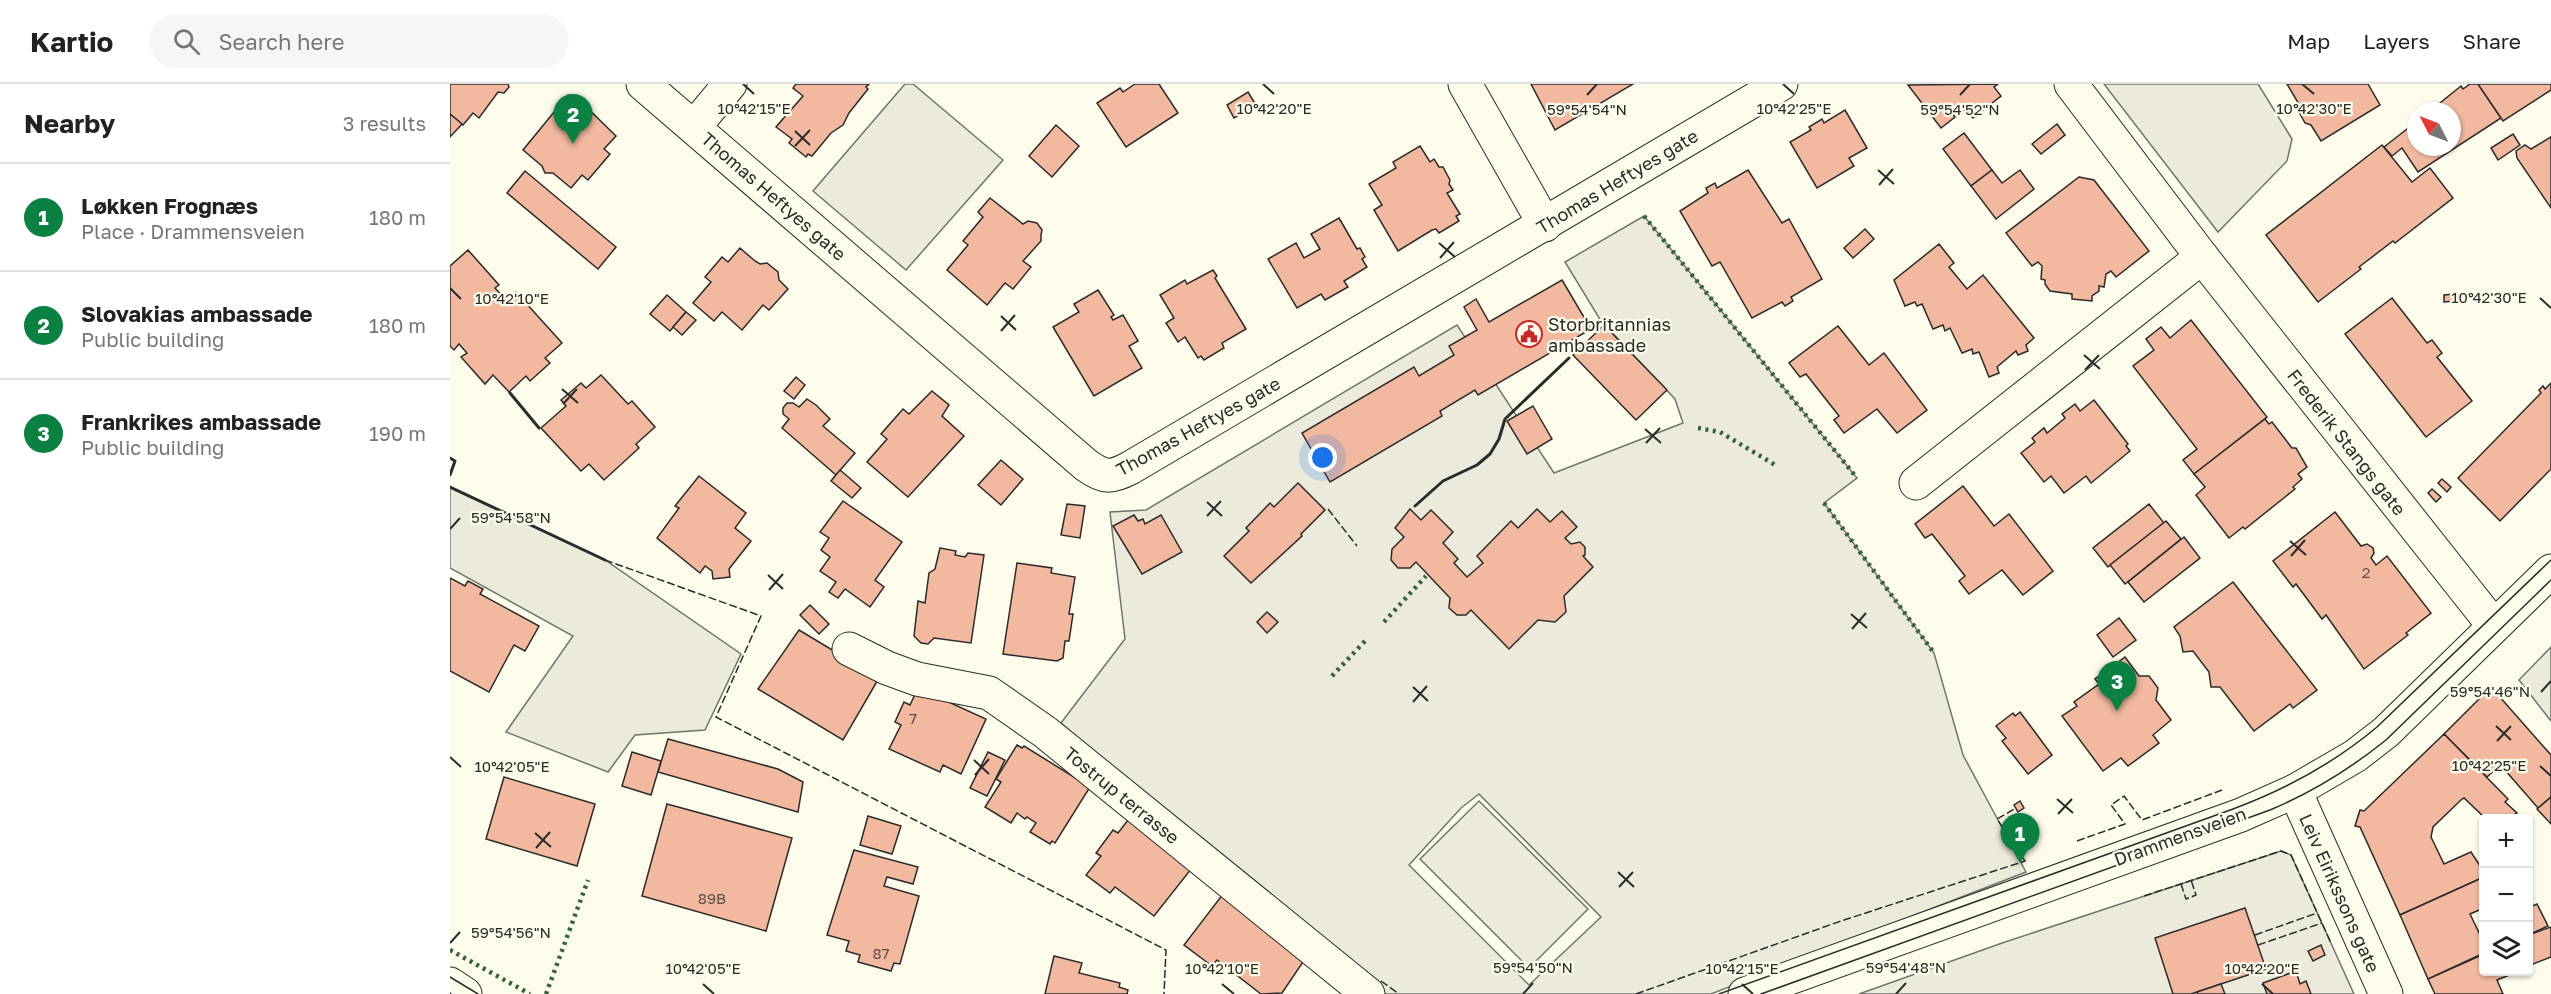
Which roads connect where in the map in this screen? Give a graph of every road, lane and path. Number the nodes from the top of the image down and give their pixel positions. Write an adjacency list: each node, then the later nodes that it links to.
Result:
1 (643, 84): 6 (street, Thomas Heftyes gate)
2 (730, 84): 6 (street)
3 (1465, 84): 7 (street)
4 (1781, 84): 7 (street, Thomas Heftyes gate)
5 (2071, 84): 8 (street, Frederik Stangs gate)
6 (694, 126): 7 (street, Thomas Heftyes gate)
7 (1545, 225)
8 (2202, 257): 9 (street); 11 (street, Frederik Stangs gate)
9 (1916, 483)
10 (2551, 571): 11 (street, Drammensveien)
11 (2494, 626): 13 (street, Drammensveien)
12 (849, 649): 16 (street, Tostrup terrasse)
13 (2295, 791): 17 (street, Drammensveien); 18 (street, Leiv Eirikssons gate)
14 (450, 984): 15 (street)
15 (465, 994)
16 (1368, 994)
17 (1745, 994)
18 (2386, 994)

